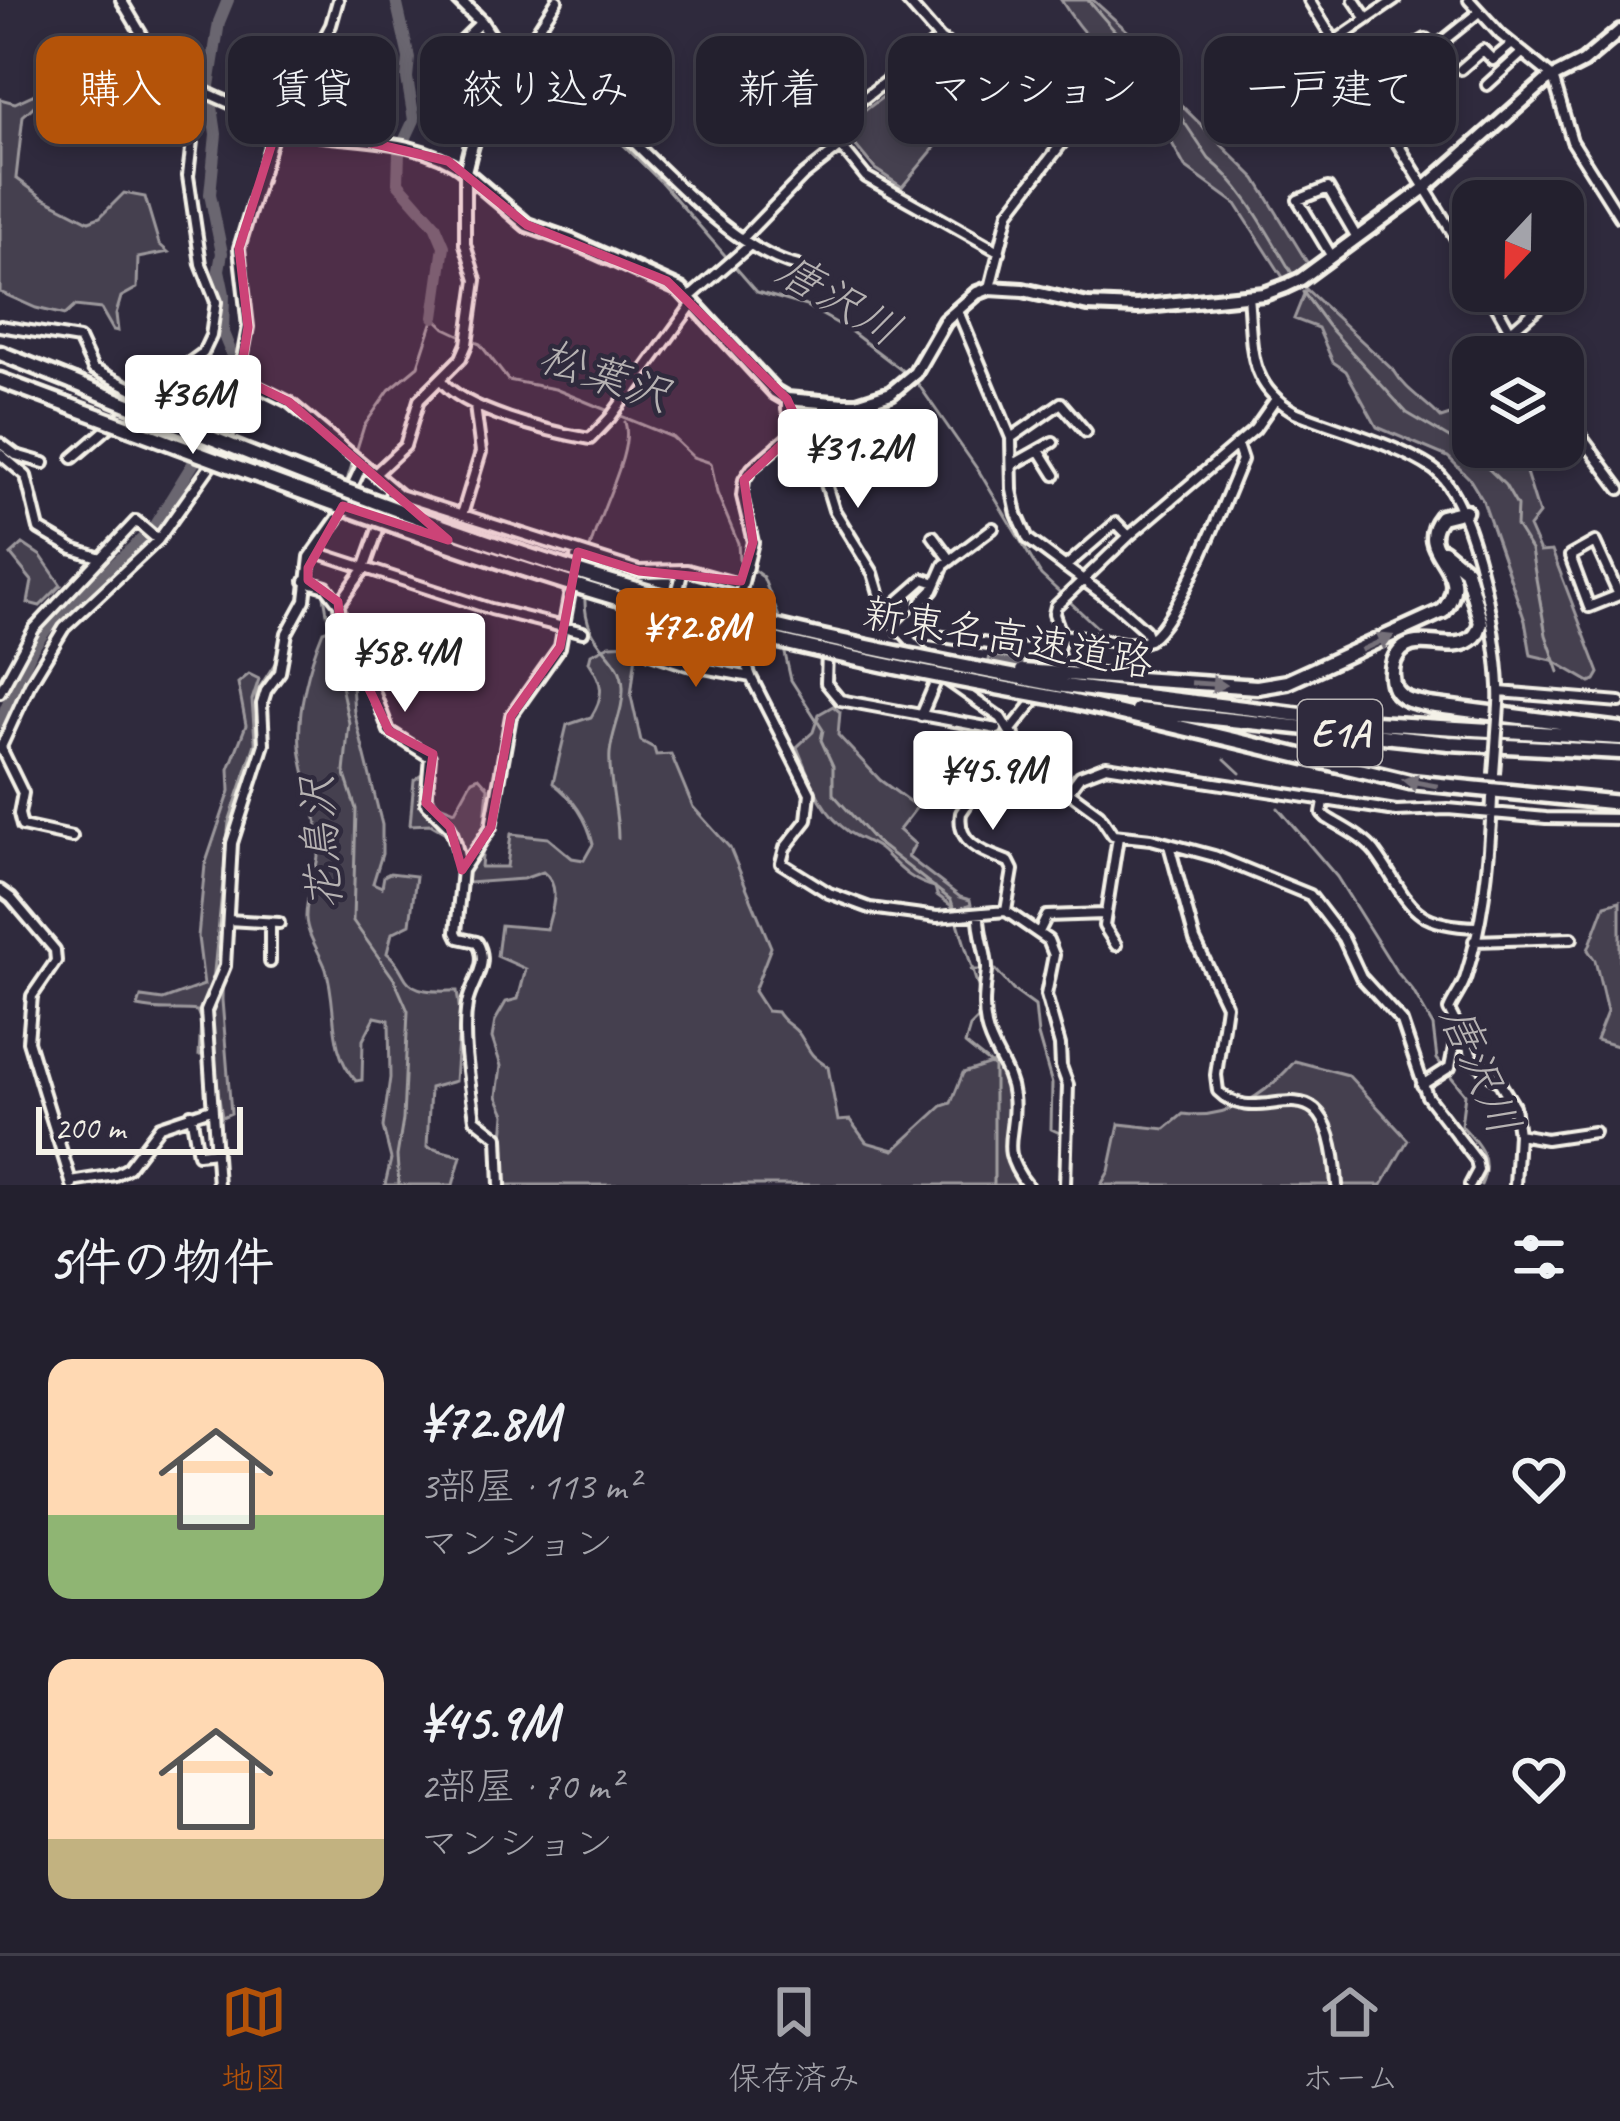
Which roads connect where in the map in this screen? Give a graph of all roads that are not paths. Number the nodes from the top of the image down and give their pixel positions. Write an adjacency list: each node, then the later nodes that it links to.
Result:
1 (121, 0): 14 (street)
2 (338, 0): 15 (street)
3 (459, 0): 12 (main road)
4 (557, 0): 18 (street)
5 (906, 0): 19 (street)
6 (1309, 0): 20 (street)
7 (1354, 0): 11 (street)
8 (1395, 0): 11 (street)
9 (1469, 0): 10 (street)
10 (1479, 12): 22 (street); 23 (street)
11 (1366, 19): 21 (street)
12 (481, 22): 16 (street); 17 (main road)
13 (1620, 31): 26 (main road)
14 (145, 36)
15 (325, 36)
16 (467, 36)
17 (495, 36)
18 (532, 36)
19 (937, 36)
20 (1332, 36)
21 (1342, 36)
22 (1449, 36)
23 (1512, 44): 24 (street); 25 (street)
24 (1522, 53): 26 (street); 28 (street)
25 (1461, 69)
26 (1553, 77): 38 (main road); 39 (street)
27 (888, 80): 36 (street)
28 (1487, 85)
29 (192, 144): 61 (street)
30 (272, 144): 56 (street)
31 (386, 144): 37 (street)
32 (475, 144): 37 (main road)
33 (636, 144): 42 (street)
34 (1061, 144): 43 (street)
35 (1398, 144): 38 (street)
36 (840, 147): 42 (street); 43 (street)
37 (465, 172): 48 (main road); 58 (street)
38 (1426, 187): 40 (street); 41 (main road)
39 (1620, 217)
40 (1452, 231)
41 (1356, 236): 44 (main road); 44 (street)
42 (746, 242): 45 (street); 48 (street)
43 (1000, 252): 46 (street)
44 (1331, 256): 47 (main road)
45 (798, 266)
46 (990, 288): 47 (main road); 49 (main road)
47 (1249, 296): 60 (street)
48 (693, 299): 59 (main road); 62 (street)
49 (957, 310): 59 (main road); 65 (street)
50 (1500, 312): 53 (street)
51 (1533, 312): 53 (street)
52 (0, 326): 61 (street)
53 (1511, 331): 54 (street)
54 (1514, 336)
55 (0, 353): 110 (highway, 新東名高速道路 / E1A, bridge)
56 (240, 378): 73 (street); 85 (street)
57 (0, 380): 110 (highway, 新東名高速道路 / E1A, bridge)
58 (441, 380): 62 (street); 76 (street)
59 (787, 399): 63 (street)
60 (1276, 399): 69 (street); 80 (street)
61 (143, 401): 72 (street)
62 (475, 405): 81 (street)
63 (800, 427): 93 (street); 99 (street)
64 (1086, 432): 65 (street)
65 (1011, 438): 75 (street)
66 (1584, 440): 78 (street)
67 (1053, 442): 70 (street)
68 (0, 443): 74 (street)
69 (1237, 445): 84 (street); 106 (street)
70 (1040, 451): 75 (street); 77 (street)
71 (0, 454): 88 (street)
72 (73, 458)
73 (357, 461): 76 (street); 95 (street)
74 (44, 463)
75 (1012, 465): 90 (street)
76 (376, 474): 79 (street)
77 (1055, 475)
78 (1620, 489)
79 (392, 490): 81 (street); 91 (street)
80 (1465, 512): 110 (highway, one-way to 80); 112 (street); 117 (highway)
81 (462, 515): 86 (street)
82 (993, 528): 89 (street)
83 (933, 536): 89 (street)
84 (1129, 536): 90 (street); 94 (street)
85 (157, 539): 88 (street); 118 (street)
86 (584, 554): 92 (street); 101 (street)
87 (326, 555): 91 (street)
88 (100, 557): 111 (street)
89 (951, 560): 96 (street)
90 (1065, 567): 94 (street)
91 (364, 568): 98 (street); 101 (street)
92 (683, 570): 93 (street); 109 (street)
93 (746, 573): 109 (street)
94 (1084, 579): 105 (street); 106 (street)
95 (306, 581): 98 (street); 135 (street)
96 (936, 583): 99 (street); 100 (street)
97 (1619, 595): 97 (street)
98 (339, 604): 130 (street)
99 (885, 613): 103 (street)
100 (910, 622): 103 (street); 107 (street)
101 (562, 625): 102 (street); 130 (street)
102 (583, 632)
103 (900, 632): 108 (street)
104 (827, 635): 114 (street)
105 (1062, 636): 106 (street); 107 (street)
106 (1149, 640)
107 (1059, 655): 116 (street)
108 (939, 674): 114 (street); 116 (street)
109 (751, 677): 133 (street)
110 (1064, 686): 117 (highway, 新東名高速道路 / E1A); 119 (highway, 新東名高速道路 / E1A); 124 (highway, one-way to 110)
111 (0, 692)
112 (1500, 692): 113 (street); 120 (street, bridge)
113 (1620, 702)
114 (921, 716): 115 (street)
115 (997, 729)
116 (1012, 733): 121 (street); 132 (street)
117 (1620, 734)
118 (0, 748): 127 (street)
119 (1620, 752)
120 (1493, 786)
121 (1068, 792): 123 (street); 128 (street)
122 (1492, 798): 125 (street)
123 (1324, 802): 125 (street); 136 (street)
124 (1620, 802)
125 (1492, 811): 126 (street); 136 (street)
126 (1620, 819)
127 (72, 837)
128 (1118, 837): 129 (street); 134 (street)
129 (1168, 844): 143 (street); 154 (street)
130 (462, 870): 151 (street)
131 (0, 890): 149 (street)
132 (1006, 911): 133 (street); 137 (street)
133 (979, 914): 152 (street)
134 (1105, 914): 137 (street); 140 (street)
135 (228, 920): 141 (street); 144 (street)
136 (1477, 927): 139 (street)
137 (1039, 932): 153 (street)
138 (1572, 938): 139 (street)
139 (1474, 941): 142 (street)
140 (1117, 945)
141 (270, 962)
142 (1457, 1031): 143 (street); 147 (street)
143 (1422, 1085): 155 (street)
144 (211, 1108): 145 (street); 148 (street)
145 (191, 1114): 148 (street); 149 (street)
146 (1594, 1132): 147 (street)
147 (1518, 1134): 156 (street)
148 (217, 1152): 150 (street)
149 (72, 1183)
150 (218, 1185)
151 (500, 1185)
152 (1027, 1185)
153 (1065, 1185)
154 (1337, 1185)
155 (1469, 1185)
156 (1515, 1185)

